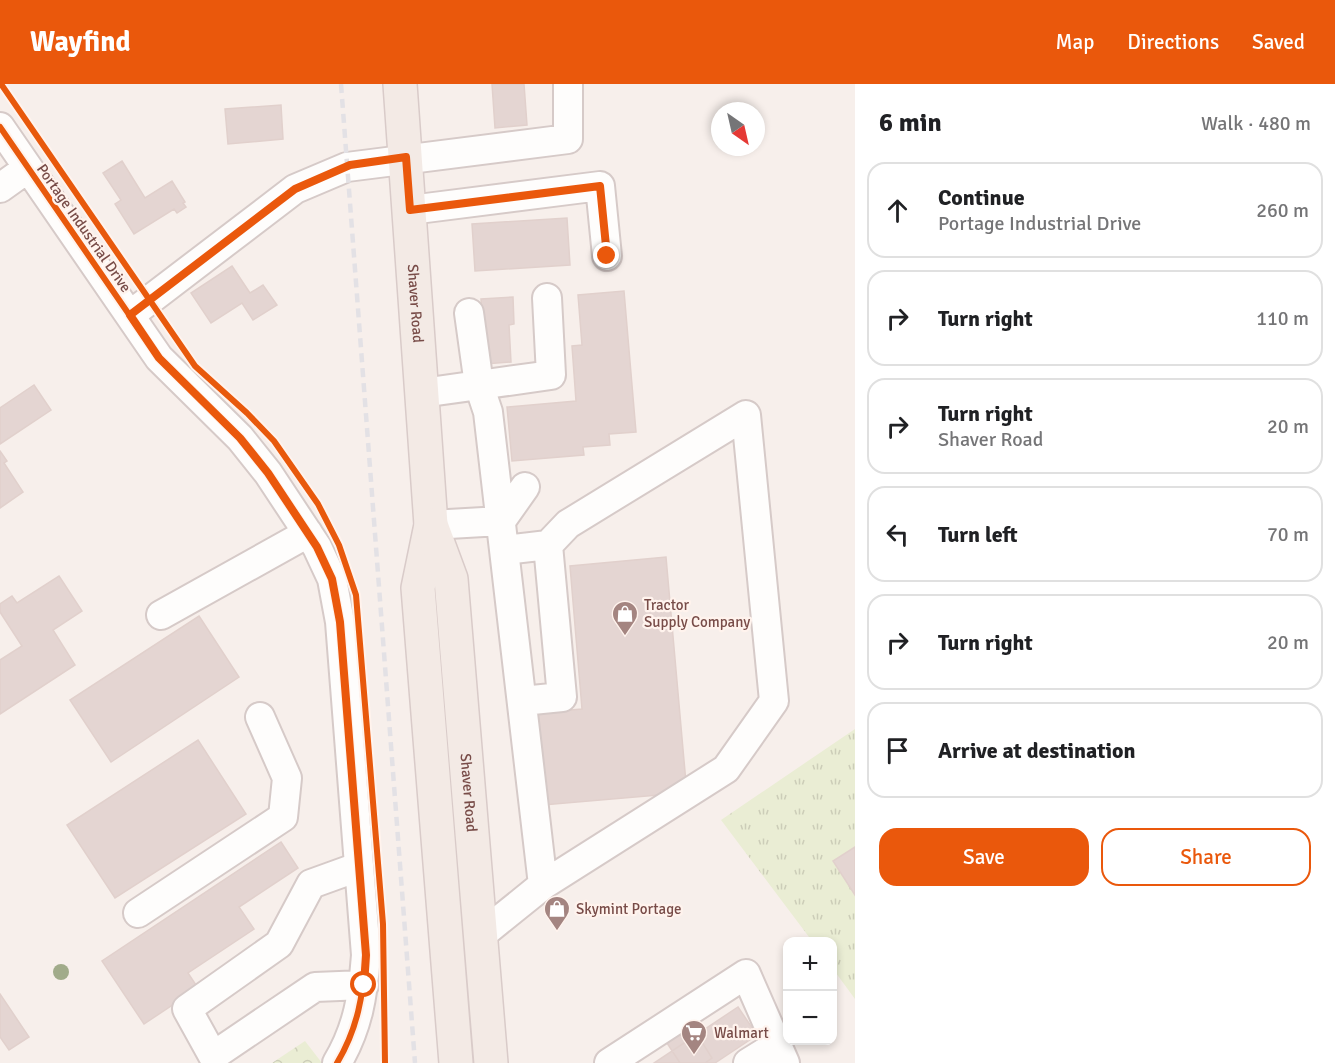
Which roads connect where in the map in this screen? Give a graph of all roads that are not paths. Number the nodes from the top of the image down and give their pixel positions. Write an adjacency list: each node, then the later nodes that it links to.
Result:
1 (400, 84): 4 (main road, Shaver Road)
2 (568, 84): 4 (street)
3 (0, 127): 5 (street, Portage Industrial Drive)
4 (406, 157): 7 (main road, Shaver Road); 11 (street)
5 (28, 168): 6 (street); 11 (street, Portage Industrial Drive)
6 (0, 188)
7 (410, 210): 8 (street); 13 (main road, Shaver Road)
8 (607, 256)
9 (547, 298): 12 (street)
10 (469, 313): 12 (street)
11 (130, 315): 17 (street, Portage Industrial Drive)
12 (479, 385): 13 (street); 15 (street)
13 (422, 393): 16 (main road, Shaver Road)
14 (525, 487): 15 (street)
15 (501, 521): 16 (street); 19 (street)
16 (431, 525): 26 (main road, Shaver Road); 30 (main road, Shaver Road)
17 (308, 533): 20 (street); 23 (street, Portage Industrial Drive)
18 (548, 545): 19 (street); 21 (street); 24 (street)
19 (504, 550): 21 (street)
20 (161, 615)
21 (522, 701): 24 (street)
22 (260, 717): 25 (street)
23 (358, 867): 27 (street, Portage Industrial Drive); 27 (street)
24 (543, 885): 26 (street)
25 (138, 914)
26 (481, 935): 31 (main road, Shaver Road)
27 (364, 985): 29 (street, Portage Industrial Drive)
28 (781, 1054): 32 (street); 33 (street)
29 (337, 1063)
30 (456, 1063)
31 (491, 1063)
32 (609, 1063)
33 (748, 1063)

